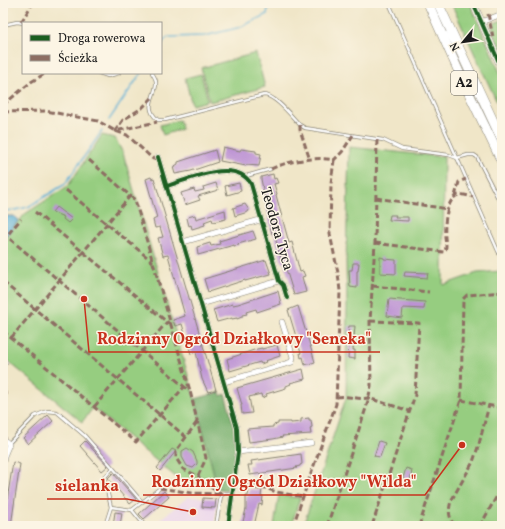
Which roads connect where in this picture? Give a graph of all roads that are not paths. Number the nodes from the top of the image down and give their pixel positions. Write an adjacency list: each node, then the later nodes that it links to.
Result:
1 (389, 3): 20 (lane)
2 (428, 3): 11 (lane); 17 (highway, A2)
3 (437, 3): 6 (lane); 16 (highway, A2)
4 (473, 3): 7 (street)
5 (502, 14): 7 (street)
6 (443, 22)
7 (481, 22): 12 (street)
8 (22, 23): 9 (lane)
9 (3, 25)
10 (445, 29): 11 (lane)
11 (447, 35): 16 (lane); 17 (lane)
12 (502, 69)
13 (102, 74): 14 (lane)
14 (115, 74)
15 (153, 74): 20 (lane)
16 (471, 76): 18 (highway, A2)
17 (463, 81): 21 (highway, A2)
18 (502, 140)
19 (158, 157): 24 (street)
20 (457, 158): 25 (lane); 28 (lane)
21 (502, 162)
22 (271, 169): 23 (lane)
23 (245, 176): 24 (street, Teodora Tyca); 26 (street, Teodora Tyca)
24 (167, 186): 27 (street)
25 (502, 206)
26 (260, 220): 27 (street); 29 (street, Teodora Tyca)
27 (183, 242): 31 (street)
28 (502, 260)
29 (279, 281): 30 (street, Teodora Tyca); 31 (street)
30 (287, 298)
31 (201, 304): 33 (street)
32 (282, 322): 33 (street)
33 (224, 382): 37 (street)
34 (3, 439): 36 (street)
35 (311, 443): 37 (street)
36 (9, 444): 38 (street); 39 (lane)
37 (238, 452): 41 (street)
38 (3, 463)
39 (113, 468): 42 (lane); 43 (lane)
40 (160, 488): 42 (lane)
41 (233, 493): 47 (lane); 48 (street)
42 (142, 502): 44 (lane)
43 (111, 507): 44 (lane); 45 (lane)
44 (132, 510): 46 (lane)
45 (105, 526)
46 (145, 526)
47 (216, 526)
48 (228, 526)

